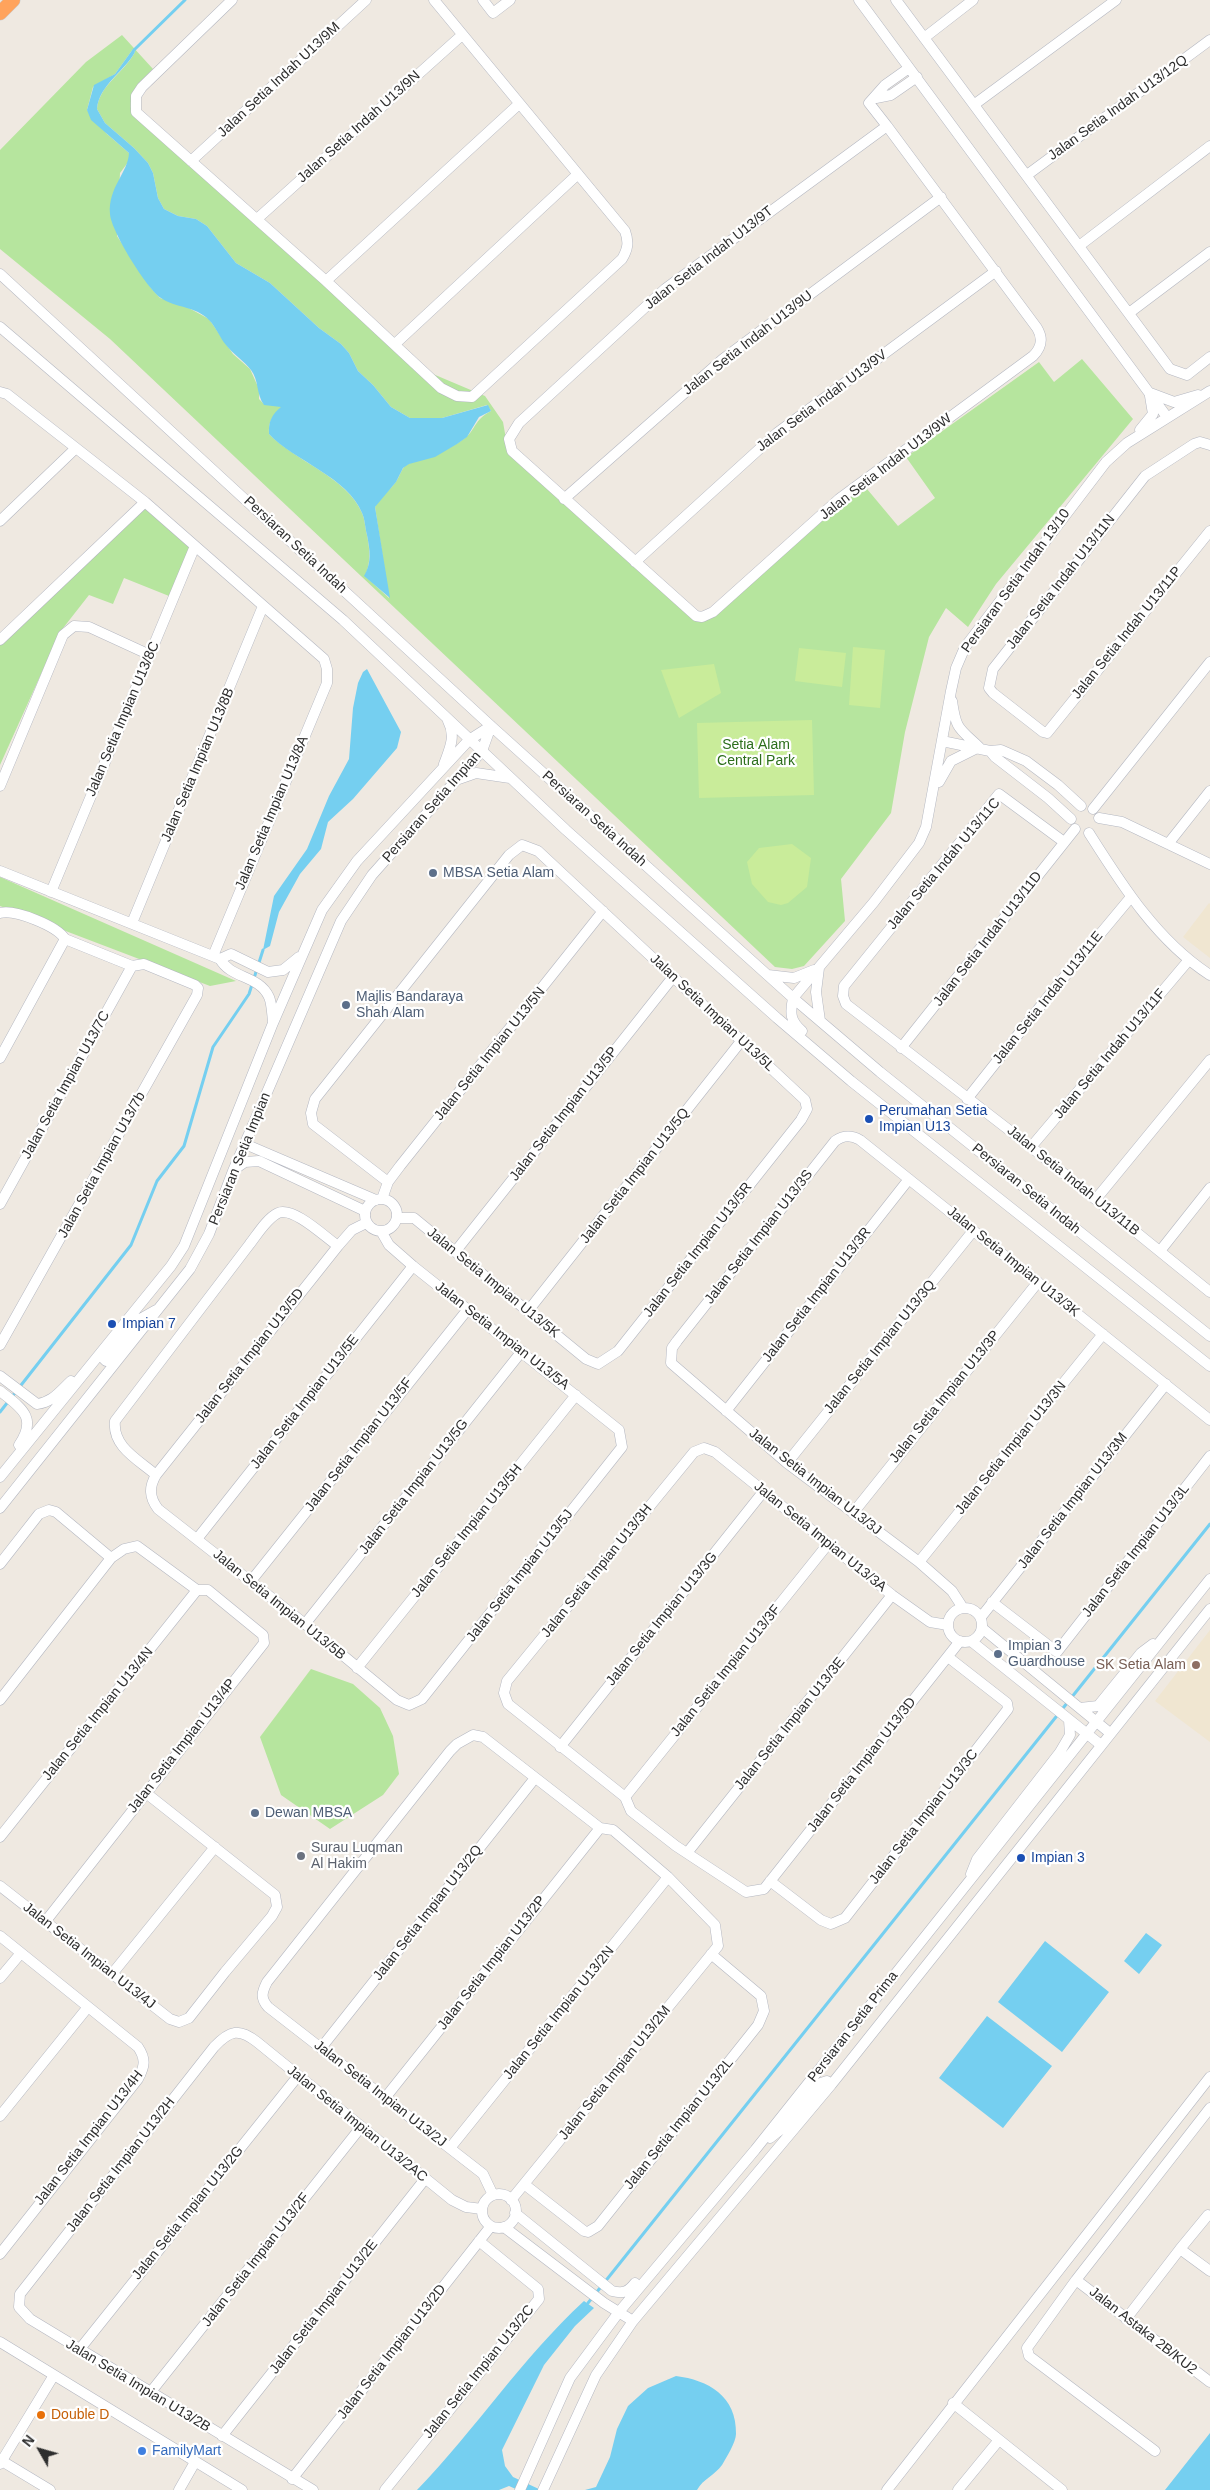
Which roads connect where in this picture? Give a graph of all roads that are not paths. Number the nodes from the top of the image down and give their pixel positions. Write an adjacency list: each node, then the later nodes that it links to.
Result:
1 (13, 0): 11 (highway)
2 (232, 0): 22 (street)
3 (366, 0): 22 (street, Jalan Setia Indah U13/9M)
4 (434, 0): 12 (street)
5 (483, 0): 6 (street)
6 (510, 0)
7 (859, 0): 15 (street)
8 (896, 0): 13 (street)
9 (973, 0): 13 (street)
10 (1116, 0): 19 (street)
11 (0, 13)
12 (462, 35): 18 (street); 26 (street, Jalan Setia Indah U13/9N)
13 (924, 38): 19 (street)
14 (1210, 40): 24 (street, Jalan Setia Indah U13/12Q)
15 (909, 68): 16 (street); 17 (street)
16 (917, 77): 17 (street); 37 (street)
17 (876, 98): 20 (street)
18 (519, 104): 23 (street); 31 (street)
19 (975, 104): 24 (street)
20 (887, 126): 25 (street); 43 (street, Jalan Setia Indah U13/9T)
21 (1210, 146): 27 (street)
22 (191, 161): 26 (street)
23 (578, 174): 34 (street); 34 (street)
24 (1026, 175): 27 (street)
25 (941, 198): 29 (street); 43 (street, Jalan Setia Indah U13/9U)
26 (256, 219): 31 (street)
27 (1079, 246): 32 (street)
28 (1210, 252): 32 (street)
29 (996, 271): 48 (street, Jalan Setia Indah U13/9V); 48 (street, Jalan Setia Indah U13/9W)
30 (0, 274): 55 (street, Persiaran Setia Indah)
31 (326, 281): 34 (street)
32 (1129, 313): 35 (street)
33 (0, 327): 54 (street, Persiaran Setia Indah)
34 (394, 344)
35 (1210, 357)
36 (1210, 390): 37 (street); 39 (street, Persiaran Setia Indah 13/10)
37 (1150, 393): 39 (street); 40 (street)
38 (2, 396): 42 (street)
39 (1167, 417): 40 (street, Persiaran Setia Indah 13/10)
40 (1128, 442): 53 (street, Persiaran Setia Indah 13/10)
41 (1205, 443): 56 (street, Jalan Setia Indah U13/11N)
42 (76, 448): 44 (street); 45 (street)
43 (564, 499): 48 (street)
44 (146, 502): 47 (street); 50 (street)
45 (0, 521)
46 (1210, 531): 56 (street, Jalan Setia Indah U13/11P)
47 (195, 546): 49 (street); 51 (street, Jalan Setia Impian U13/8C)
48 (635, 562)
49 (263, 606): 79 (street, Jalan Setia Impian U13/8B); 82 (street, Jalan Setia Impian U13/8A)
50 (0, 640)
51 (150, 656): 64 (street); 75 (street, Jalan Setia Impian U13/8C)
52 (1210, 662): 68 (street)
53 (951, 690): 58 (street, Persiaran Setia Indah 13/10); 59 (street)
54 (446, 718): 57 (street, Persiaran Setia Indah); 61 (street)
55 (491, 726): 57 (street, Persiaran Setia Impian); 60 (street, Persiaran Setia Impian); 86 (street, Persiaran Setia Indah)
56 (1043, 732)
57 (469, 740): 60 (street, Persiaran Setia Indah); 61 (street, Persiaran Setia Impian)
58 (942, 741): 59 (street); 65 (street, Persiaran Setia Indah 13/10)
59 (984, 749): 65 (street); 67 (street); 69 (street)
60 (482, 751): 62 (street, Persiaran Setia Indah); 63 (street, Persiaran Setia Impian)
61 (442, 770): 81 (street, Persiaran Setia Impian)
62 (511, 779): 63 (street); 97 (street, Persiaran Setia Indah)
63 (455, 780): 100 (street, Persiaran Setia Impian)
64 (0, 786)
65 (934, 791): 85 (street, Persiaran Setia Indah 13/10)
66 (1210, 791): 72 (street)
67 (1081, 806): 68 (street); 69 (street)
68 (1096, 813): 70 (street); 72 (street)
69 (1073, 824): 70 (street); 71 (street, Jalan Setia Indah U13/11D)
70 (1089, 832): 76 (street)
71 (1064, 842): 89 (street, Jalan Setia Indah U13/11C); 94 (street, Jalan Setia Indah U13/11D)
72 (1168, 844): 73 (street)
73 (1210, 864)
74 (0, 871): 75 (street)
75 (51, 892): 79 (street)
76 (1131, 897): 83 (street); 98 (street, Jalan Setia Indah U13/11E)
77 (603, 912): 88 (street, Jalan Setia Impian U13/5L); 109 (street, Jalan Setia Impian U13/5N); 109 (street, Jalan Setia Impian U13/5L)
78 (0, 913): 80 (street)
79 (132, 923): 82 (street)
80 (65, 939): 84 (street); 95 (street)
81 (301, 956): 82 (street); 92 (street, Persiaran Setia Impian)
82 (216, 958): 92 (street)
83 (1188, 961): 87 (street); 103 (street, Jalan Setia Indah U13/11F)
84 (132, 966): 113 (street, Jalan Setia Impian U13/7C); 131 (street, Jalan Setia Impian U13/7b)
85 (819, 967): 86 (street); 90 (street, Persiaran Setia Indah 13/10); 91 (street)
86 (768, 975): 90 (street, Persiaran Setia Indah)
87 (1210, 975)
88 (673, 977): 93 (street, Jalan Setia Impian U13/5L); 121 (street, Jalan Setia Impian U13/5P)
89 (843, 996): 94 (street, Jalan Setia Indah U13/11B)
90 (793, 998): 91 (street, Persiaran Setia Indah); 97 (street)
91 (820, 1021): 130 (street, Persiaran Setia Indah)
92 (273, 1022): 116 (street, Persiaran Setia Impian)
93 (742, 1040): 99 (street, Jalan Setia Impian U13/5L); 128 (street, Jalan Setia Impian U13/5Q)
94 (901, 1048): 98 (street, Jalan Setia Indah U13/11B)
95 (0, 1058)
96 (1210, 1060): 112 (street)
97 (851, 1082): 137 (street, Persiaran Setia Indah)
98 (967, 1099): 103 (street, Jalan Setia Indah U13/11B)
99 (801, 1120): 135 (street, Jalan Setia Impian U13/5R)
100 (254, 1123): 102 (street, Persiaran Setia Impian); 104 (street)
101 (860, 1140): 107 (street, Jalan Setia Impian U13/3K); 134 (street, Jalan Setia Impian U13/3S)
102 (244, 1144): 104 (street); 105 (street, Persiaran Setia Impian); 116 (street)
103 (1031, 1147): 112 (street, Jalan Setia Indah U13/11B)
104 (266, 1153): 106 (street)
105 (233, 1170): 108 (street); 126 (street, Persiaran Setia Impian)
106 (302, 1170): 108 (street); 111 (street)
107 (909, 1179): 119 (street, Jalan Setia Impian U13/3K); 142 (street, Jalan Setia Impian U13/3R)
108 (298, 1180): 114 (street)
109 (388, 1182): 111 (street, Jalan Setia Impian U13/5N)
110 (1210, 1188): 122 (street)
111 (379, 1199): 114 (street); 115 (street)
112 (1096, 1200): 122 (street, Jalan Setia Indah U13/11B)
113 (0, 1204)
114 (365, 1211): 117 (street)
115 (397, 1218): 118 (street); 121 (street, Jalan Setia Impian U13/5K)
116 (195, 1222): 132 (street, Persiaran Setia Impian)
117 (366, 1222): 118 (street); 120 (street, Jalan Setia Impian U13/5D)
118 (381, 1231): 123 (street, Jalan Setia Impian U13/5A)
119 (973, 1231): 124 (street, Jalan Setia Impian U13/3K); 147 (street, Jalan Setia Impian U13/3Q)
120 (338, 1246): 148 (street, Jalan Setia Impian U13/5D); 148 (street)
121 (455, 1252): 128 (street, Jalan Setia Impian U13/5K)
122 (1160, 1252): 125 (street, Jalan Setia Indah U13/11B)
123 (413, 1266): 127 (street, Jalan Setia Impian U13/5A); 154 (street, Jalan Setia Impian U13/5E)
124 (1038, 1282): 129 (street, Jalan Setia Impian U13/3K); 153 (street, Jalan Setia Impian U13/3P)
125 (1210, 1292)
126 (161, 1307): 132 (street); 152 (street, Persiaran Setia Impian)
127 (468, 1309): 133 (street, Jalan Setia Impian U13/5A); 160 (street, Jalan Setia Impian U13/5F)
128 (528, 1311): 135 (street, Jalan Setia Impian U13/5K)
129 (1103, 1334): 139 (street, Jalan Setia Impian U13/3K); 157 (street, Jalan Setia Impian U13/3N)
130 (1210, 1336)
131 (0, 1345)
132 (103, 1351): 136 (street, Persiaran Setia Impian)
133 (522, 1351): 141 (street, Jalan Setia Impian U13/5A); 167 (street, Jalan Setia Impian U13/5G)
134 (670, 1356): 142 (street, Jalan Setia Impian U13/3J)
135 (586, 1359)
136 (93, 1363): 138 (street); 149 (street, Persiaran Setia Impian)
137 (1210, 1366)
138 (3, 1378)
139 (1166, 1384): 143 (street); 163 (street, Jalan Setia Impian U13/3M)
140 (0, 1391): 149 (street)
141 (576, 1395): 144 (street, Jalan Setia Impian U13/5A); 174 (street, Jalan Setia Impian U13/5H)
142 (726, 1411): 147 (street, Jalan Setia Impian U13/3J)
143 (1210, 1420)
144 (622, 1441): 176 (street, Jalan Setia Impian U13/5J)
145 (694, 1452): 150 (street, Jalan Setia Impian U13/3A); 183 (street, Jalan Setia Impian U13/3H)
146 (1210, 1456): 163 (street, Jalan Setia Impian U13/3L)
147 (787, 1463): 153 (street, Jalan Setia Impian U13/3J)
148 (156, 1475): 151 (street, Jalan Setia Impian U13/5D)
149 (0, 1477)
150 (763, 1492): 155 (street, Jalan Setia Impian U13/3A); 183 (street, Jalan Setia Impian U13/3G)
151 (152, 1501): 154 (street, Jalan Setia Impian U13/5B)
152 (0, 1508)
153 (853, 1513): 157 (street, Jalan Setia Impian U13/3J)
154 (197, 1539): 160 (street, Jalan Setia Impian U13/5B)
155 (828, 1544): 162 (street, Jalan Setia Impian U13/3A); 186 (street, Jalan Setia Impian U13/3F)
156 (111, 1558): 158 (street); 161 (street); 175 (street)
157 (920, 1562): 164 (street, Jalan Setia Impian U13/3J)
158 (0, 1564)
159 (1210, 1579): 170 (street, Persiaran Setia Prima)
160 (251, 1581): 167 (street, Jalan Setia Impian U13/5B)
161 (197, 1590): 185 (street, Jalan Setia Impian U13/4P); 188 (street, Jalan Setia Impian U13/4N)
162 (892, 1596): 168 (street, Jalan Setia Impian U13/3A); 190 (street, Jalan Setia Impian U13/3E)
163 (992, 1602): 166 (street, Jalan Setia Impian U13/3M)
164 (963, 1608): 166 (street); 168 (street)
165 (1210, 1609): 180 (street, Persiaran Setia Prima)
166 (981, 1617): 169 (street)
167 (306, 1624): 174 (street, Jalan Setia Impian U13/5B)
168 (948, 1625): 171 (street)
169 (982, 1628): 172 (street); 177 (street)
170 (1163, 1637): 177 (street); 179 (street, Persiaran Setia Prima)
171 (960, 1641): 172 (street); 173 (street, Jalan Setia Impian U13/3D)
172 (971, 1642): 178 (street)
173 (948, 1657): 193 (street, Jalan Setia Impian U13/3D); 193 (street, Jalan Setia Impian U13/3C)
174 (358, 1668): 176 (street, Jalan Setia Impian U13/5B)
175 (0, 1700)
176 (409, 1705)
177 (1080, 1708): 179 (street)
178 (1070, 1720): 181 (street); 192 (street)
179 (1097, 1722): 180 (street); 181 (street, Persiaran Setia Prima)
180 (1110, 1733): 182 (street, Persiaran Setia Prima)
181 (1087, 1734): 182 (street); 192 (street, Persiaran Setia Prima)
182 (1101, 1745): 206 (street, Persiaran Setia Prima)
183 (560, 1746): 186 (street)
184 (535, 1778): 187 (street); 203 (street, Jalan Setia Impian U13/2Q); 203 (street, Jalan Setia Impian U13/2J)
185 (146, 1793): 189 (street); 195 (street, Jalan Setia Impian U13/4P)
186 (625, 1797): 190 (street)
187 (600, 1828): 191 (street); 207 (street, Jalan Setia Impian U13/2P)
188 (0, 1837)
189 (215, 1847): 199 (street); 199 (street, Jalan Setia Impian U13/4J)
190 (687, 1854): 193 (street)
191 (668, 1877): 197 (street); 211 (street, Jalan Setia Impian U13/2N)
192 (967, 1884): 212 (street, Persiaran Setia Prima)
193 (767, 1885)
194 (0, 1886): 195 (street, Jalan Setia Impian U13/4J)
195 (45, 1922): 199 (street, Jalan Setia Impian U13/4J)
196 (0, 1936): 198 (street)
197 (715, 1950): 214 (street, Jalan Setia Impian U13/2M); 214 (street, Jalan Setia Impian U13/2L)
198 (21, 1952): 200 (street); 201 (street)
199 (112, 1974)
200 (0, 1978)
201 (88, 2006): 209 (street); 226 (street, Jalan Setia Impian U13/4H)
202 (236, 2032): 204 (street, Jalan Setia Impian U13/2AC); 231 (street, Jalan Setia Impian U13/2H)
203 (321, 2048): 207 (street, Jalan Setia Impian U13/2J)
204 (298, 2076): 210 (street, Jalan Setia Impian U13/2AC); 236 (street, Jalan Setia Impian U13/2G)
205 (1210, 2077): 241 (street)
206 (831, 2085): 212 (street); 234 (street, Persiaran Setia Prima)
207 (385, 2098): 211 (street, Jalan Setia Impian U13/2J)
208 (1210, 2108): 229 (street)
209 (0, 2116)
210 (361, 2127): 213 (street, Jalan Setia Impian U13/2AC); 240 (street, Jalan Setia Impian U13/2F)
211 (450, 2148): 215 (street, Jalan Setia Impian U13/2J)
212 (755, 2150): 218 (street, Persiaran Setia Prima)
213 (425, 2179): 217 (street, Jalan Setia Impian U13/2AC); 242 (street, Jalan Setia Impian U13/2E)
214 (524, 2184): 216 (street, Jalan Setia Impian U13/2M)
215 (493, 2195): 216 (street); 217 (street)
216 (512, 2200): 219 (street)
217 (482, 2209): 221 (street)
218 (702, 2211): 224 (street); 232 (street, Persiaran Setia Prima)
219 (515, 2213): 222 (street); 224 (street)
220 (1208, 2214): 225 (street)
221 (491, 2226): 222 (street); 223 (street, Jalan Setia Impian U13/2D)
222 (504, 2227): 227 (street)
223 (479, 2241): 247 (street, Jalan Setia Impian U13/2D); 253 (street, Jalan Setia Impian U13/2C)
224 (551, 2242): 227 (street)
225 (1180, 2249): 228 (street); 233 (street)
226 (0, 2254)
227 (541, 2254): 230 (street)
228 (1210, 2271)
229 (1076, 2280): 233 (street, Jalan Astaka 2B/KU2); 244 (street)
230 (603, 2302): 232 (street); 237 (street)
231 (19, 2308): 236 (street, Jalan Setia Impian U13/2B)
232 (619, 2312): 234 (street); 237 (street, Persiaran Setia Prima)
233 (1126, 2319): 239 (street, Jalan Astaka 2B/KU2)
234 (633, 2321): 248 (street, Persiaran Setia Prima)
235 (0, 2342): 238 (street)
236 (79, 2350): 240 (street, Jalan Setia Impian U13/2B)
237 (575, 2369): 254 (street, Persiaran Setia Prima)
238 (54, 2375): 245 (street); 246 (street)
239 (1210, 2382)
240 (150, 2393): 242 (street, Jalan Setia Impian U13/2B)
241 (954, 2403): 243 (street); 255 (street)
242 (222, 2436): 247 (street, Jalan Setia Impian U13/2B)
243 (999, 2440): 256 (street); 257 (street)
244 (1155, 2452)
245 (195, 2462): 250 (street); 251 (street)
246 (1, 2463): 249 (street)
247 (292, 2478): 252 (street, Jalan Setia Impian U13/2B)
248 (544, 2488)
249 (50, 2490)
250 (179, 2490)
251 (242, 2490)
252 (313, 2490)
253 (385, 2490)
254 (520, 2490)
255 (886, 2490)
256 (958, 2490)
257 (1062, 2490)

